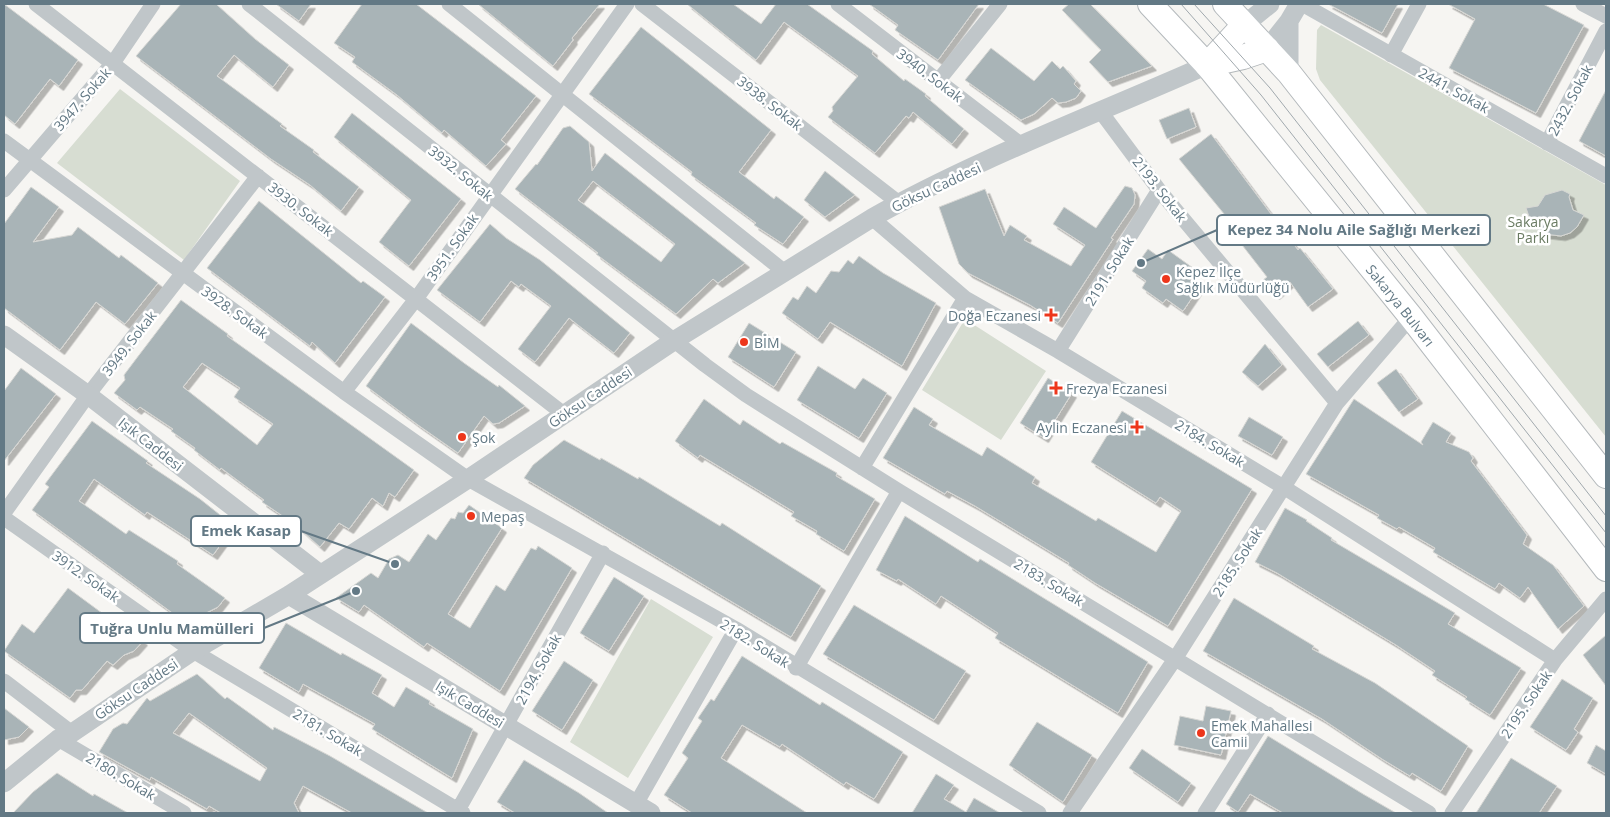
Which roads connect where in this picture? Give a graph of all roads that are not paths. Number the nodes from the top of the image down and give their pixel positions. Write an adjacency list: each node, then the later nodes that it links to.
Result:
1 (36, 4): 21 (street, 3930. Sokak)
2 (153, 4): 21 (street, 3947. Sokak)
3 (249, 4): 35 (street, 3932. Sokak)
4 (449, 4): 25 (street)
5 (627, 4): 25 (street, 3951. Sokak)
6 (838, 4): 24 (street, 3940. Sokak)
7 (1000, 4): 24 (street)
8 (1150, 4): 22 (main road, Sakarya Bulvarı)
9 (1225, 4): 17 (main road)
10 (1270, 4): 17 (street)
11 (1300, 4): 16 (street); 20 (street, 2441. Sokak)
12 (1419, 4): 20 (street)
13 (1583, 4): 15 (street)
14 (652, 7): 36 (street, 3938. Sokak)
15 (1606, 16)
16 (1289, 21): 19 (street); 23 (street)
17 (1244, 25): 19 (main road); 22 (main road)
18 (1606, 31): 28 (street, 2432. Sokak)
19 (1267, 49): 22 (main road); 23 (main road)
20 (1392, 55): 28 (street, 2441. Sokak)
21 (113, 63): 30 (street, 3947. Sokak); 31 (street, 3930. Sokak)
22 (1207, 65): 26 (street, Göksu Caddesi); 42 (main road, Sakarya Bulvarı)
23 (1289, 73): 51 (main road)
24 (938, 81): 29 (street, 3940. Sokak)
25 (561, 93): 35 (street, 3951. Sokak); 38 (street)
26 (1101, 112): 29 (street, Göksu Caddesi); 34 (street, 2193. Sokak)
27 (4, 141): 30 (street, 3928. Sokak)
28 (1547, 143): 32 (street, 2441. Sokak)
29 (1023, 146): 36 (street, Göksu Caddesi)
30 (30, 159): 33 (street, 3947. Sokak); 39 (street, 3928. Sokak)
31 (258, 176): 39 (street, 3949. Sokak); 41 (street, 3930. Sokak)
32 (1606, 176)
33 (4, 190)
34 (1159, 190): 45 (street, 2191. Sokak); 48 (street, 2193. Sokak)
35 (488, 195): 41 (street, 3951. Sokak); 44 (street, 3932. Sokak)
36 (899, 203): 37 (street, Göksu Caddesi)
37 (872, 218): 38 (street, Göksu Caddesi); 40 (street, 2184. Sokak)
38 (785, 272): 44 (street, Göksu Caddesi)
39 (183, 274): 46 (street, 3928. Sokak); 47 (street, 3949. Sokak)
40 (965, 298): 45 (street, 2184. Sokak); 50 (street)
41 (416, 299): 46 (street, 3951. Sokak); 49 (street, 3930. Sokak)
42 (1411, 317): 48 (street, 2185. Sokak); 58 (main road, Sakarya Bulvarı)
43 (4, 335): 47 (street, Işık Caddesi)
44 (675, 340): 49 (street, Göksu Caddesi); 50 (street, 2183. Sokak)
45 (1058, 352): 53 (street, 2184. Sokak)
46 (344, 392): 52 (street, 3928. Sokak)
47 (88, 395): 55 (street, 3949. Sokak); 59 (street, Işık Caddesi)
48 (1337, 403): 53 (street, 2185. Sokak)
49 (564, 415): 52 (street, Göksu Caddesi)
50 (862, 468): 54 (street, 2183. Sokak)
51 (1606, 476)
52 (468, 479): 57 (street, 2182. Sokak); 59 (street, Göksu Caddesi)
53 (1285, 488): 64 (street, 2185. Sokak); 65 (street, 2184. Sokak)
54 (899, 491): 64 (street, 2183. Sokak); 66 (street)
55 (4, 513)
56 (4, 518): 63 (street, 3912. Sokak)
57 (603, 553): 62 (street, 2182. Sokak); 69 (street, 2194. Sokak)
58 (1606, 569)
59 (320, 574): 60 (street, Göksu Caddesi)
60 (289, 595): 63 (street, Göksu Caddesi); 69 (street, Işık Caddesi)
61 (1606, 599): 65 (street, 2195. Sokak)
62 (736, 630): 66 (street, 2182. Sokak); 72 (street)
63 (193, 651): 70 (street, Göksu Caddesi); 73 (street, 2181. Sokak)
64 (1175, 659): 68 (street, 2183. Sokak); 76 (street, 2185. Sokak)
65 (1555, 660): 79 (street, 2195. Sokak)
66 (796, 668): 75 (street, 2182. Sokak)
67 (4, 681): 70 (street, 2180. Sokak)
68 (1268, 714): 77 (street); 78 (street, 2183. Sokak)
69 (507, 726): 72 (street, Işık Caddesi); 73 (street, 2194. Sokak)
70 (64, 736): 71 (street, Göksu Caddesi); 74 (street, 2180. Sokak)
71 (4, 783)
72 (644, 809)
73 (460, 812)
74 (184, 813)
75 (1039, 813)
76 (1070, 813)
77 (1205, 813)
78 (1429, 813)
79 (1452, 813)

